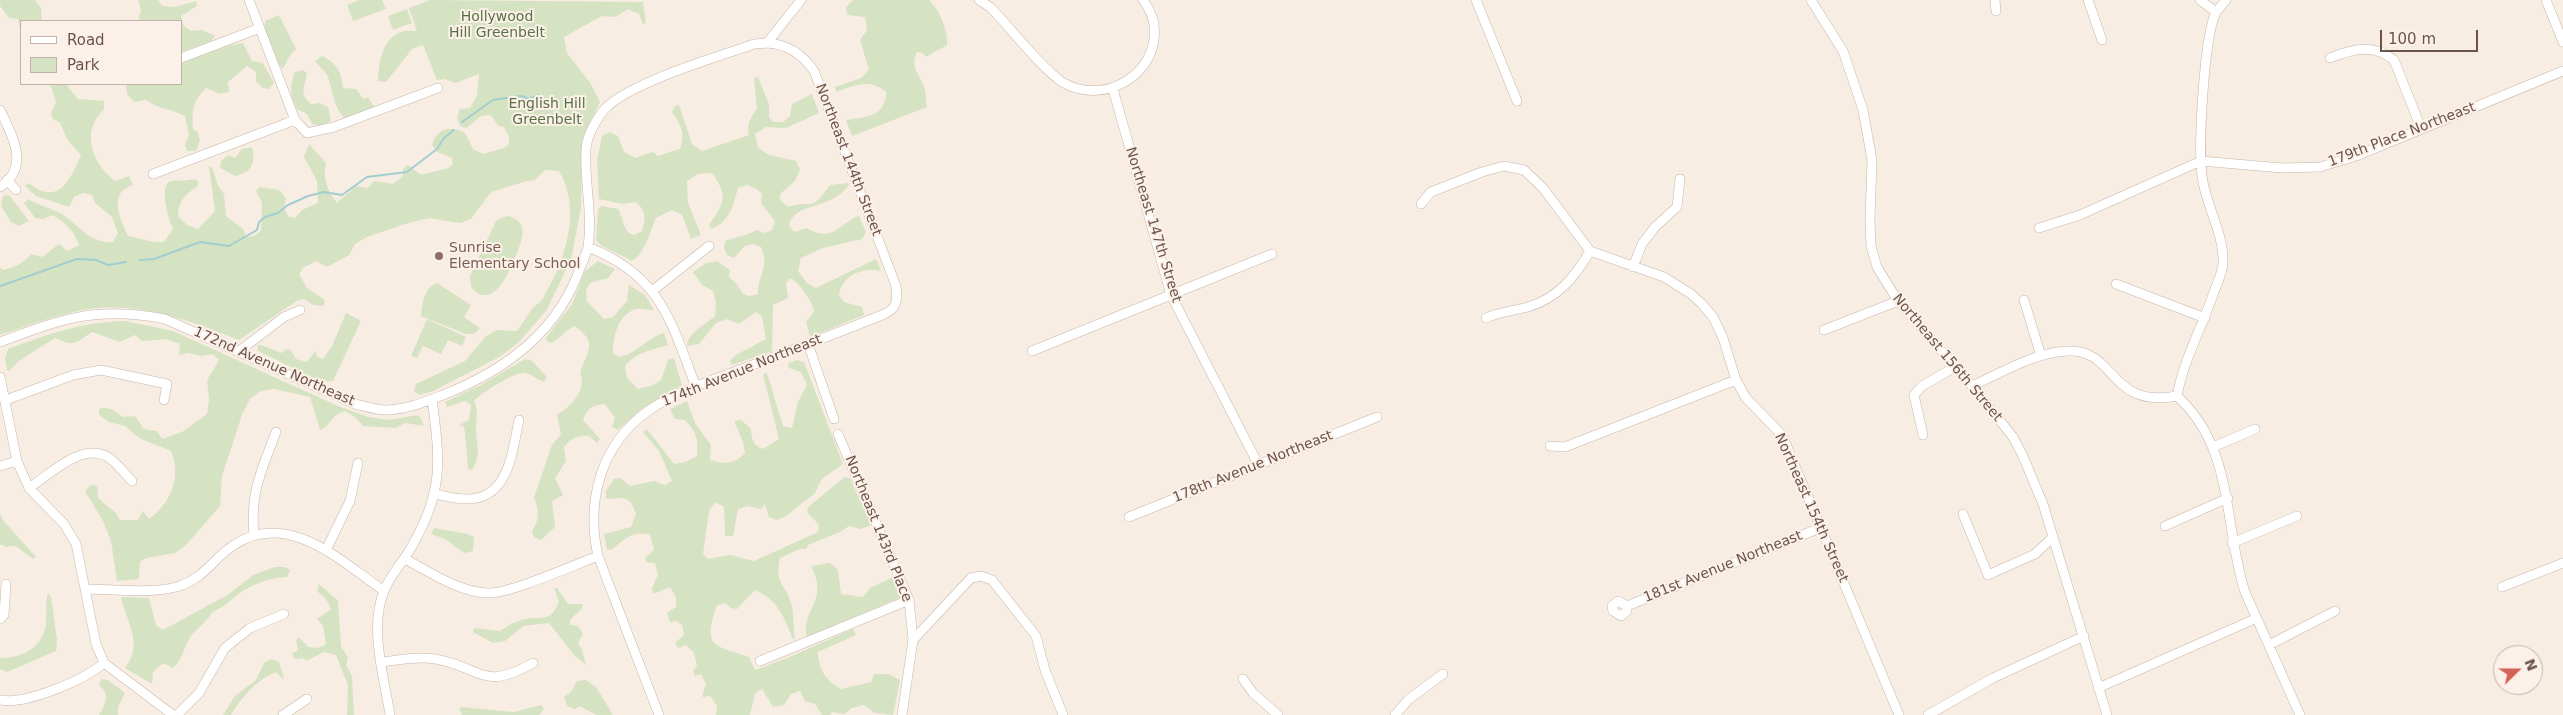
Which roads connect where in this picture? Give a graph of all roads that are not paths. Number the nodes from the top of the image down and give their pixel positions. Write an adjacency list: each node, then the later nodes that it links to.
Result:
1 (248, 0): 14 (street)
2 (801, 0): 17 (street)
3 (979, 0): 22 (street)
4 (1144, 0): 22 (street)
5 (1476, 0): 23 (street)
6 (1994, 0): 12 (street)
7 (2088, 0): 15 (street)
8 (2200, 0): 13 (street)
9 (2226, 0): 13 (street)
10 (2546, 0): 16 (street)
11 (1816, 2): 44 (street, Northeast 156th Street)
12 (1996, 10)
13 (2216, 12): 27 (street)
14 (260, 28): 18 (street); 25 (street)
15 (2102, 40)
16 (2563, 42)
17 (767, 43): 36 (street, 172nd Avenue Northeast); 45 (street, Northeast 144th Street)
18 (182, 58)
19 (2330, 58): 26 (street)
20 (2563, 71): 26 (street, 179th Place Northeast)
21 (438, 88): 25 (street)
22 (1114, 89): 42 (street, Northeast 147th Street)
23 (1517, 101)
24 (0, 110): 30 (street)
25 (294, 120): 28 (street)
26 (2421, 128): 27 (street, 179th Place Northeast)
27 (2201, 161): 34 (street, 179th Place Northeast); 48 (street)
28 (154, 174)
29 (1680, 179): 39 (street)
30 (8, 180): 31 (street); 32 (street)
31 (0, 187)
32 (16, 190)
33 (1420, 204): 37 (street)
34 (2039, 228)
35 (709, 246): 41 (street)
36 (588, 247): 41 (street); 63 (street, 172nd Avenue Northeast)
37 (1590, 251): 39 (street, Northeast 154th Street); 47 (street)
38 (1272, 254): 42 (street)
39 (1632, 267): 57 (street, Northeast 154th Street)
40 (2116, 284): 48 (street)
41 (652, 291): 59 (street)
42 (1171, 295): 52 (street); 75 (street, Northeast 147th Street)
43 (2024, 300): 54 (street)
44 (1898, 301): 49 (street); 55 (street, Northeast 156th Street)
45 (897, 303): 51 (street, 174th Avenue Northeast)
46 (300, 310): 53 (street)
47 (1486, 318)
48 (2205, 318): 60 (street)
49 (1824, 330)
50 (0, 342): 53 (street, 172nd Avenue Northeast)
51 (808, 344): 59 (street, 174th Avenue Northeast); 65 (street)
52 (1032, 351)
53 (238, 352): 63 (street, 172nd Avenue Northeast)
54 (2041, 356): 58 (street); 60 (street)
55 (1955, 367): 58 (street, Northeast 156th Street); 70 (street)
56 (0, 377): 61 (street)
57 (1736, 380): 71 (street); 85 (street, Northeast 154th Street)
58 (1972, 386): 87 (street, Northeast 156th Street)
59 (696, 387): 90 (street, 174th Avenue Northeast)
60 (2177, 396): 72 (street)
61 (6, 400): 62 (street); 73 (street)
62 (164, 400)
63 (432, 400): 79 (street)
64 (1377, 417): 75 (street, 178th Avenue Northeast)
65 (834, 419)
66 (519, 420): 79 (street)
67 (2256, 429): 72 (street)
68 (276, 432): 86 (street)
69 (838, 434): 97 (street, Northeast 143rd Place)
70 (1923, 435)
71 (1550, 446)
72 (2213, 447): 80 (street)
73 (17, 461): 76 (street); 78 (street)
74 (358, 462): 89 (street)
75 (1258, 464): 83 (street, 178th Avenue Northeast)
76 (0, 466)
77 (132, 481): 78 (street)
78 (29, 488): 95 (street)
79 (436, 494): 91 (street)
80 (2228, 498): 84 (street); 88 (street)
81 (1963, 514): 87 (street)
82 (2297, 516): 88 (street)
83 (1130, 517)
84 (2165, 526)
85 (1820, 528): 98 (street, 181st Avenue Northeast); 123 (street, Northeast 154th Street)
86 (254, 536): 89 (street); 95 (street)
87 (2052, 538): 103 (street, Northeast 156th Street)
88 (2232, 543): 101 (street)
89 (326, 550): 96 (street)
90 (598, 556): 91 (street); 118 (street, 174th Avenue Northeast)
91 (405, 559): 96 (street)
92 (2563, 563): 94 (street)
93 (6, 584): 102 (street)
94 (2502, 587)
95 (85, 589): 108 (street)
96 (384, 591): 107 (street)
97 (909, 600): 104 (street, Northeast 143rd Place); 106 (street)
98 (1627, 606)
99 (2335, 611): 105 (street)
100 (284, 614): 115 (street)
101 (2257, 618): 105 (street); 112 (street)
102 (0, 619)
103 (2084, 636): 112 (street, Northeast 156th Street); 124 (street)
104 (913, 640): 119 (street, Northeast 143rd Place); 120 (street)
105 (2269, 645): 126 (street)
106 (760, 661)
107 (382, 662): 109 (street); 117 (street)
108 (104, 663): 114 (street); 115 (street)
109 (533, 663)
110 (1443, 674): 122 (street)
111 (1244, 679): 121 (street)
112 (2098, 688): 125 (street, Northeast 156th Street)
113 (307, 699): 116 (street)
114 (0, 700)
115 (175, 715)
116 (283, 715)
117 (390, 715)
118 (659, 715)
119 (902, 715)
120 (1063, 715)
121 (1278, 715)
122 (1395, 715)
123 (1898, 715)
124 (1928, 715)
125 (2107, 715)
126 (2300, 715)

